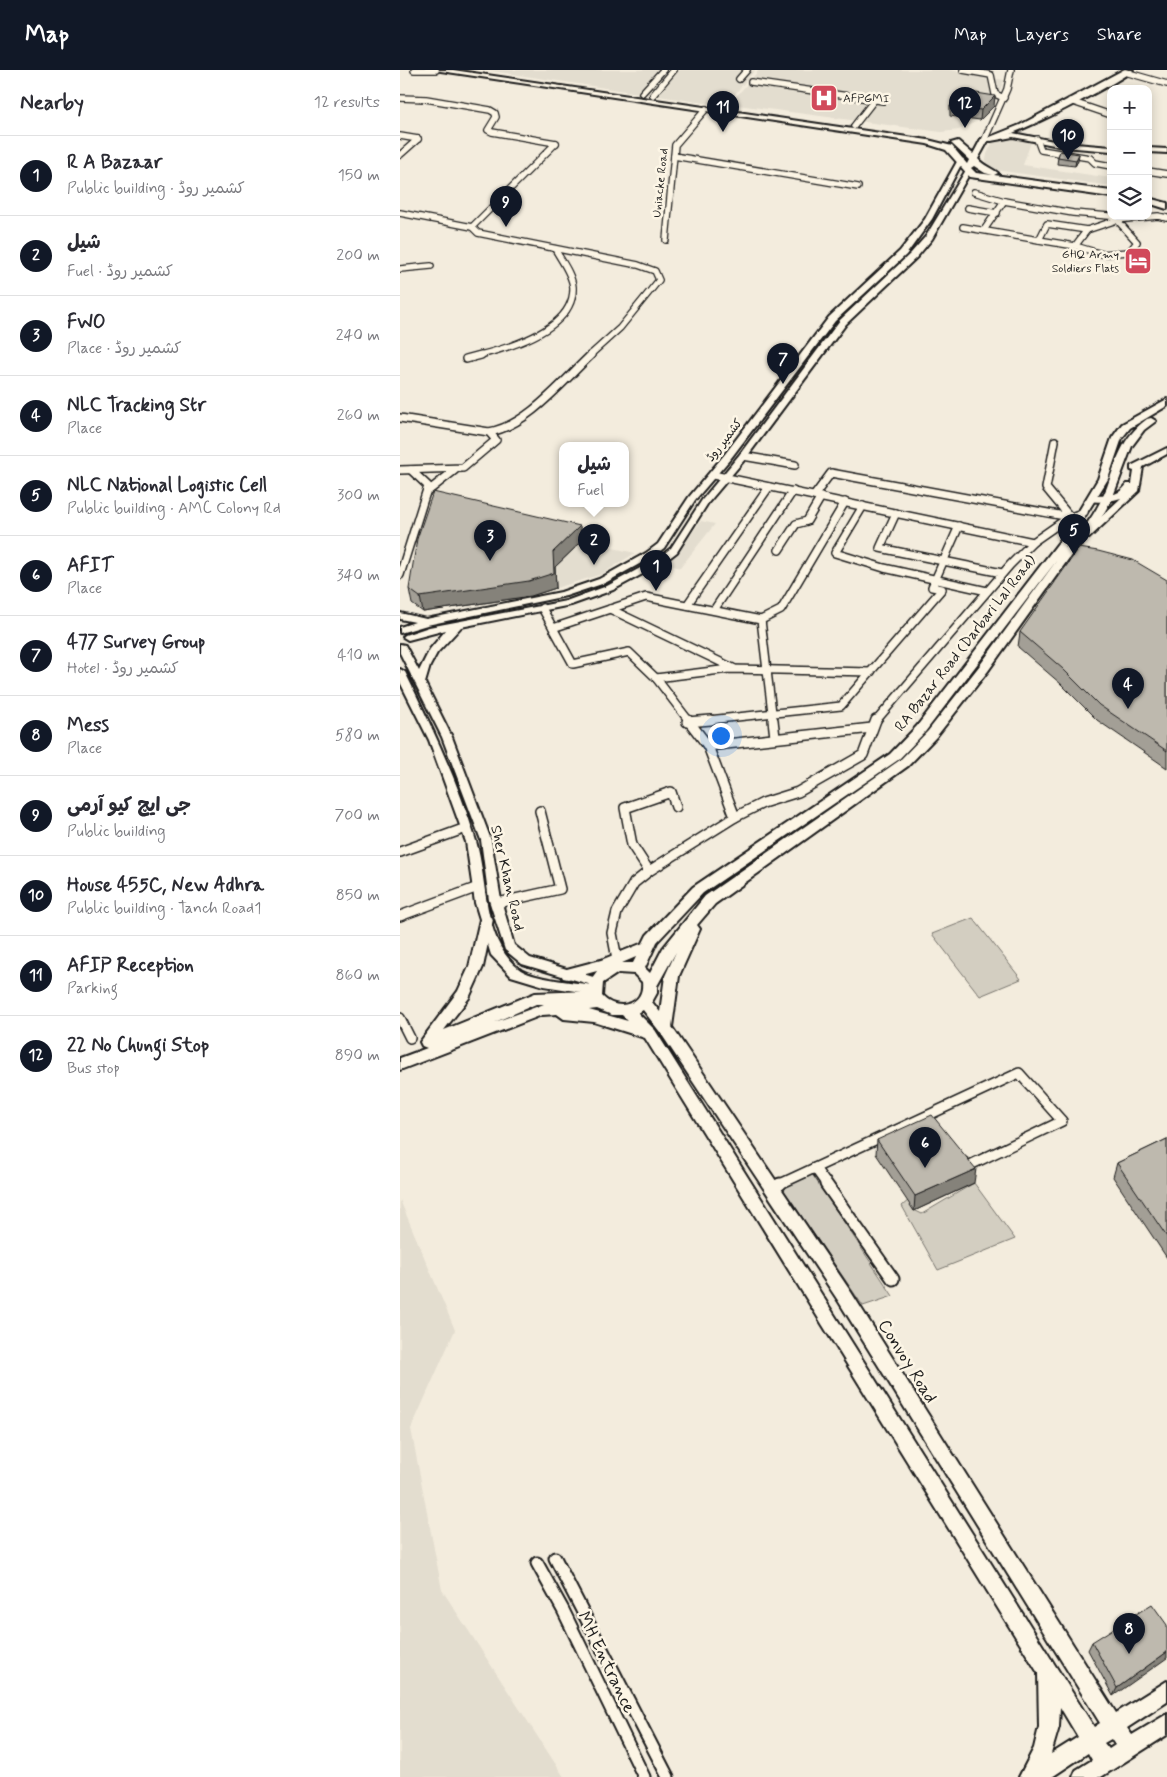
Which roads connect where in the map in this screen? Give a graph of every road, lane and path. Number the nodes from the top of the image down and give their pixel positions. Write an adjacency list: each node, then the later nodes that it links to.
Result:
1 (414, 70): 2 (street)
2 (437, 70): 13 (main road)
3 (479, 70): 13 (main road)
4 (663, 70): 14 (street)
5 (674, 70): 15 (street)
6 (747, 70): 10 (street)
7 (963, 70): 17 (street)
8 (1011, 70): 17 (street, کشمیر روڈ)
9 (1127, 71): 12 (street); 20 (main road)
10 (739, 79)
11 (751, 82): 18 (street)
12 (1167, 84)
13 (602, 90): 14 (main road); 21 (main road)
14 (642, 93): 15 (main road)
15 (653, 95): 23 (main road)
16 (400, 98): 58 (street)
17 (1004, 98): 27 (street, کشمیر روڈ)
18 (875, 100): 19 (street); 24 (street)
19 (883, 101)
20 (1070, 101): 22 (street); 27 (main road)
21 (706, 109): 23 (main road); 33 (street, Uniacke Road)
22 (1107, 114)
23 (824, 124): 24 (main road); 34 (main road)
24 (854, 126): 29 (main road)
25 (400, 136): 32 (street)
26 (1037, 139): 27 (street); 28 (street); 36 (street)
27 (984, 141): 29 (main road); 35 (main road, کشمیر روڈ)
28 (1107, 149)
29 (965, 150): 34 (main road, کشمیر روڈ); 35 (main road)
30 (1152, 150): 31 (street)
31 (1167, 151)
32 (400, 155)
33 (674, 156): 40 (street); 64 (street, Uniacke Road)
34 (961, 159): 37 (main road); 62 (street, کشمیر روڈ)
35 (974, 160): 37 (main road, کشمیر روڈ); 41 (main road)
36 (1107, 165)
37 (968, 171): 43 (main road); 63 (street, کشمیر روڈ)
38 (1152, 172): 39 (street)
39 (1167, 174)
40 (858, 188)
41 (1107, 189)
42 (974, 192): 47 (street)
43 (1107, 193)
44 (1152, 197): 46 (main road)
45 (1152, 201): 48 (main road)
46 (1167, 201)
47 (1004, 202): 50 (street); 52 (street)
48 (1167, 206)
49 (968, 208): 52 (street)
50 (1054, 211): 53 (street); 57 (street)
51 (400, 213): 58 (street)
52 (996, 213): 60 (street)
53 (1107, 215)
54 (1152, 217): 55 (street)
55 (1167, 218)
56 (1117, 220): 61 (street); 66 (street)
57 (1047, 224): 61 (street); 65 (street)
58 (472, 227): 67 (street)
59 (963, 227): 60 (street)
60 (984, 230): 65 (street)
61 (1087, 230): 66 (street)
62 (916, 235): 63 (street); 69 (street, کشمیر روڈ)
63 (929, 237): 71 (street, کشمیر روڈ)
64 (666, 240)
65 (1039, 240): 66 (street)
66 (1075, 246)
67 (555, 249): 74 (street); 82 (street)
68 (431, 266): 70 (street)
69 (888, 267): 71 (street); 72 (street, کشمیر روڈ)
70 (400, 269)
71 (898, 270): 73 (street, کشمیر روڈ)
72 (849, 304): 73 (street); 75 (street, کشمیر روڈ)
73 (860, 307): 76 (street, کشمیر روڈ)
74 (466, 359)
75 (777, 392): 76 (street); 78 (street, کشمیر روڈ)
76 (788, 395): 79 (street, کشمیر روڈ)
77 (1167, 402): 98 (main road, RA Bazar Road (Darbari Lal Road))
78 (766, 406): 79 (street); 85 (street, کشمیر روڈ)
79 (778, 409): 86 (street, کشمیر روڈ)
80 (1167, 412): 99 (main road, RA Bazar Road (Darbari Lal Road))
81 (400, 418): 82 (street)
82 (489, 432): 91 (street)
83 (1056, 442): 104 (street)
84 (1167, 451): 87 (street)
85 (728, 456): 86 (street); 92 (street, کشمیر روڈ)
86 (742, 457): 88 (street); 93 (street, کشمیر روڈ)
87 (1139, 465): 99 (street); 108 (street)
88 (795, 466)
89 (400, 470): 90 (street)
90 (411, 470): 91 (street); 96 (street)
91 (455, 470): 96 (street)
92 (713, 475): 93 (street); 120 (street, کشمیر روڈ)
93 (725, 477): 94 (street); 115 (street, کشمیر روڈ)
94 (769, 487): 95 (street); 114 (street)
95 (793, 491): 97 (street); 117 (street)
96 (427, 492): 111 (street)
97 (817, 497): 100 (street); 104 (street); 107 (street)
98 (1092, 499): 99 (street); 102 (main road, RA Bazar Road (Darbari Lal Road))
99 (1107, 499): 108 (main road, RA Bazar Road (Darbari Lal Road))
100 (845, 502): 101 (street); 119 (street)
101 (863, 506): 103 (street); 112 (street)
102 (1084, 512): 104 (street); 147 (main road, RA Bazar Road (Darbari Lal Road))
103 (896, 513): 105 (street); 109 (street)
104 (1070, 517): 106 (street)
105 (959, 526): 106 (street); 109 (street)
106 (1033, 542): 110 (street)
107 (778, 550)
108 (1074, 551): 144 (main road, RA Bazar Road (Darbari Lal Road))
109 (943, 561): 110 (street); 112 (street)
110 (1002, 573): 113 (street)
111 (400, 575)
112 (935, 578): 113 (street); 127 (street)
113 (987, 591): 133 (street)
114 (687, 605): 116 (street); 117 (street)
115 (542, 608): 121 (street, کشمیر روڈ); 122 (street)
116 (610, 609): 122 (street); 125 (street)
117 (714, 610): 119 (street)
118 (400, 616): 120 (street)
119 (761, 620): 126 (street)
120 (425, 622): 123 (street, کشمیر روڈ)
121 (458, 624): 123 (street, کشمیر روڈ); 130 (street)
122 (553, 628): 129 (street)
123 (403, 632): 124 (street)
124 (401, 648): 130 (street, Sher Khan Road)
125 (736, 669): 126 (street); 129 (street)
126 (767, 670): 127 (street); 131 (street)
127 (870, 672): 131 (street)
128 (401, 676): 139 (street, Sher Khan Road)
129 (656, 678): 132 (street)
130 (420, 684): 143 (street, Sher Khan Road)
131 (772, 713): 132 (street); 134 (street)
132 (687, 722): 135 (street)
133 (872, 728): 134 (street); 138 (street)
134 (775, 736): 135 (street)
135 (708, 746): 138 (street)
136 (676, 807): 141 (street)
137 (540, 812): 143 (street)
138 (735, 817): 141 (street)
139 (466, 828): 140 (street); 142 (street, Sher Khan Road)
140 (400, 852)
141 (649, 871): 148 (street)
142 (478, 887): 145 (street); 146 (street, Sher Khan Road)
143 (496, 903): 150 (street, Sher Khan Road)
144 (701, 912): 151 (main road, RA Bazar Road (Darbari Lal Road)); 157 (main road)
145 (400, 916)
146 (486, 919): 152 (street, Sher Khan Road); 159 (main road)
147 (648, 947): 148 (main road); 149 (main road, RA Bazar Road (Darbari Lal Road))
148 (617, 963): 149 (main road); 150 (main road); 152 (main road)
149 (637, 969): 151 (main road)
150 (568, 974): 152 (street, Sher Khan Road)
151 (651, 984): 153 (main road)
152 (596, 993): 154 (main road); 155 (main road); 159 (main road)
153 (644, 1002): 155 (main road); 157 (main road, Convoy Road)
154 (541, 1010): 157 (main road); 161 (main road)
155 (626, 1010): 157 (main road, Convoy Road)
156 (400, 1018): 158 (street)
157 (657, 1031): 164 (main road, Convoy Road); 168 (main road, Convoy Road)
158 (410, 1038)
159 (425, 1045): 160 (main road)
160 (400, 1055)
161 (400, 1064)
162 (956, 1152): 163 (street)
163 (815, 1168): 164 (street); 165 (street)
164 (772, 1188): 171 (main road, Convoy Road)
165 (893, 1279)
166 (555, 1558): 176 (street)
167 (537, 1563): 175 (street, MH Entrance)
168 (1047, 1669): 172 (main road, Convoy Road); 177 (main road)
169 (1167, 1691): 171 (main road)
170 (1167, 1724): 173 (main road)
171 (1112, 1725): 172 (main road); 173 (main road, Convoy Road)
172 (1091, 1739): 174 (main road, Convoy Road); 178 (main road)
173 (1128, 1748): 174 (main road)
174 (1105, 1762): 179 (main road)
175 (644, 1777)
176 (668, 1777)
177 (1028, 1777)
178 (1034, 1777)
179 (1083, 1777)

